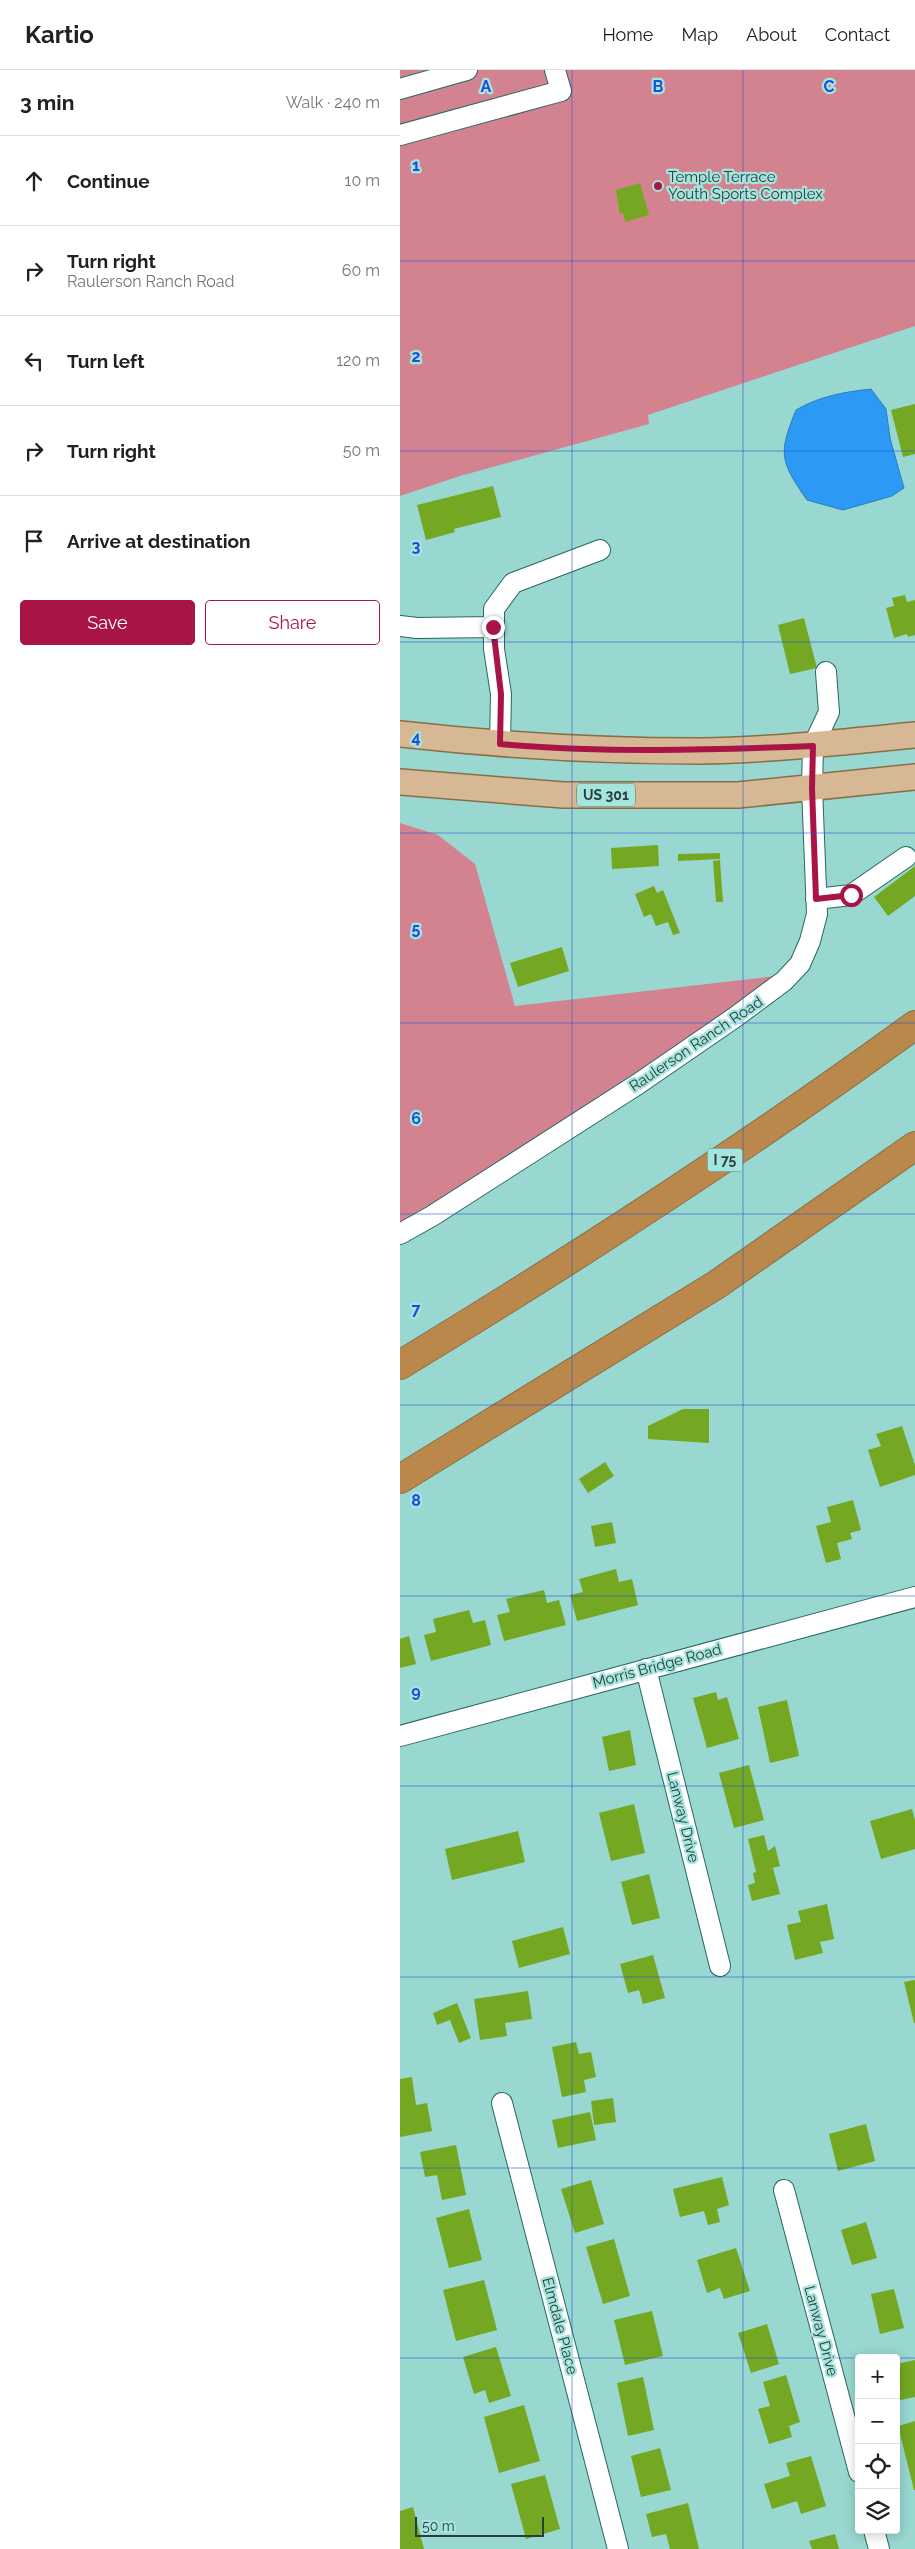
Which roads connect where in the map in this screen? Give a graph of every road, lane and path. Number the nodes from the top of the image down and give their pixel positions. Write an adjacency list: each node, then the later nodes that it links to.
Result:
1 (468, 70): 3 (street)
2 (555, 70): 4 (street)
3 (400, 89)
4 (400, 135)
5 (600, 550): 7 (street)
6 (400, 626): 7 (street)
7 (493, 627): 11 (street)
8 (826, 672): 12 (street)
9 (400, 734): 11 (main road)
10 (915, 735): 12 (main road)
11 (500, 744): 12 (main road)
12 (813, 746): 15 (street, Raulerson Ranch Road)
13 (915, 777): 15 (main road, US 301)
14 (400, 782): 15 (main road, US 301)
15 (812, 788): 17 (street, Raulerson Ranch Road)
16 (906, 857): 17 (street)
17 (816, 899): 20 (street, Raulerson Ranch Road)
18 (915, 1025): 21 (highway, I 75)
19 (915, 1146): 22 (highway)
20 (400, 1234)
21 (400, 1365)
22 (400, 1479)
23 (915, 1597): 24 (street, Morris Bridge Road)
24 (646, 1669): 25 (street, Morris Bridge Road); 26 (street, Lanway Drive)
25 (400, 1736)
26 (720, 1966)
27 (502, 2103): 31 (street, Elmdale Place)
28 (784, 2190): 29 (street, Lanway Drive)
29 (855, 2457)
30 (875, 2534): 32 (street)
31 (618, 2549)
32 (879, 2549)

